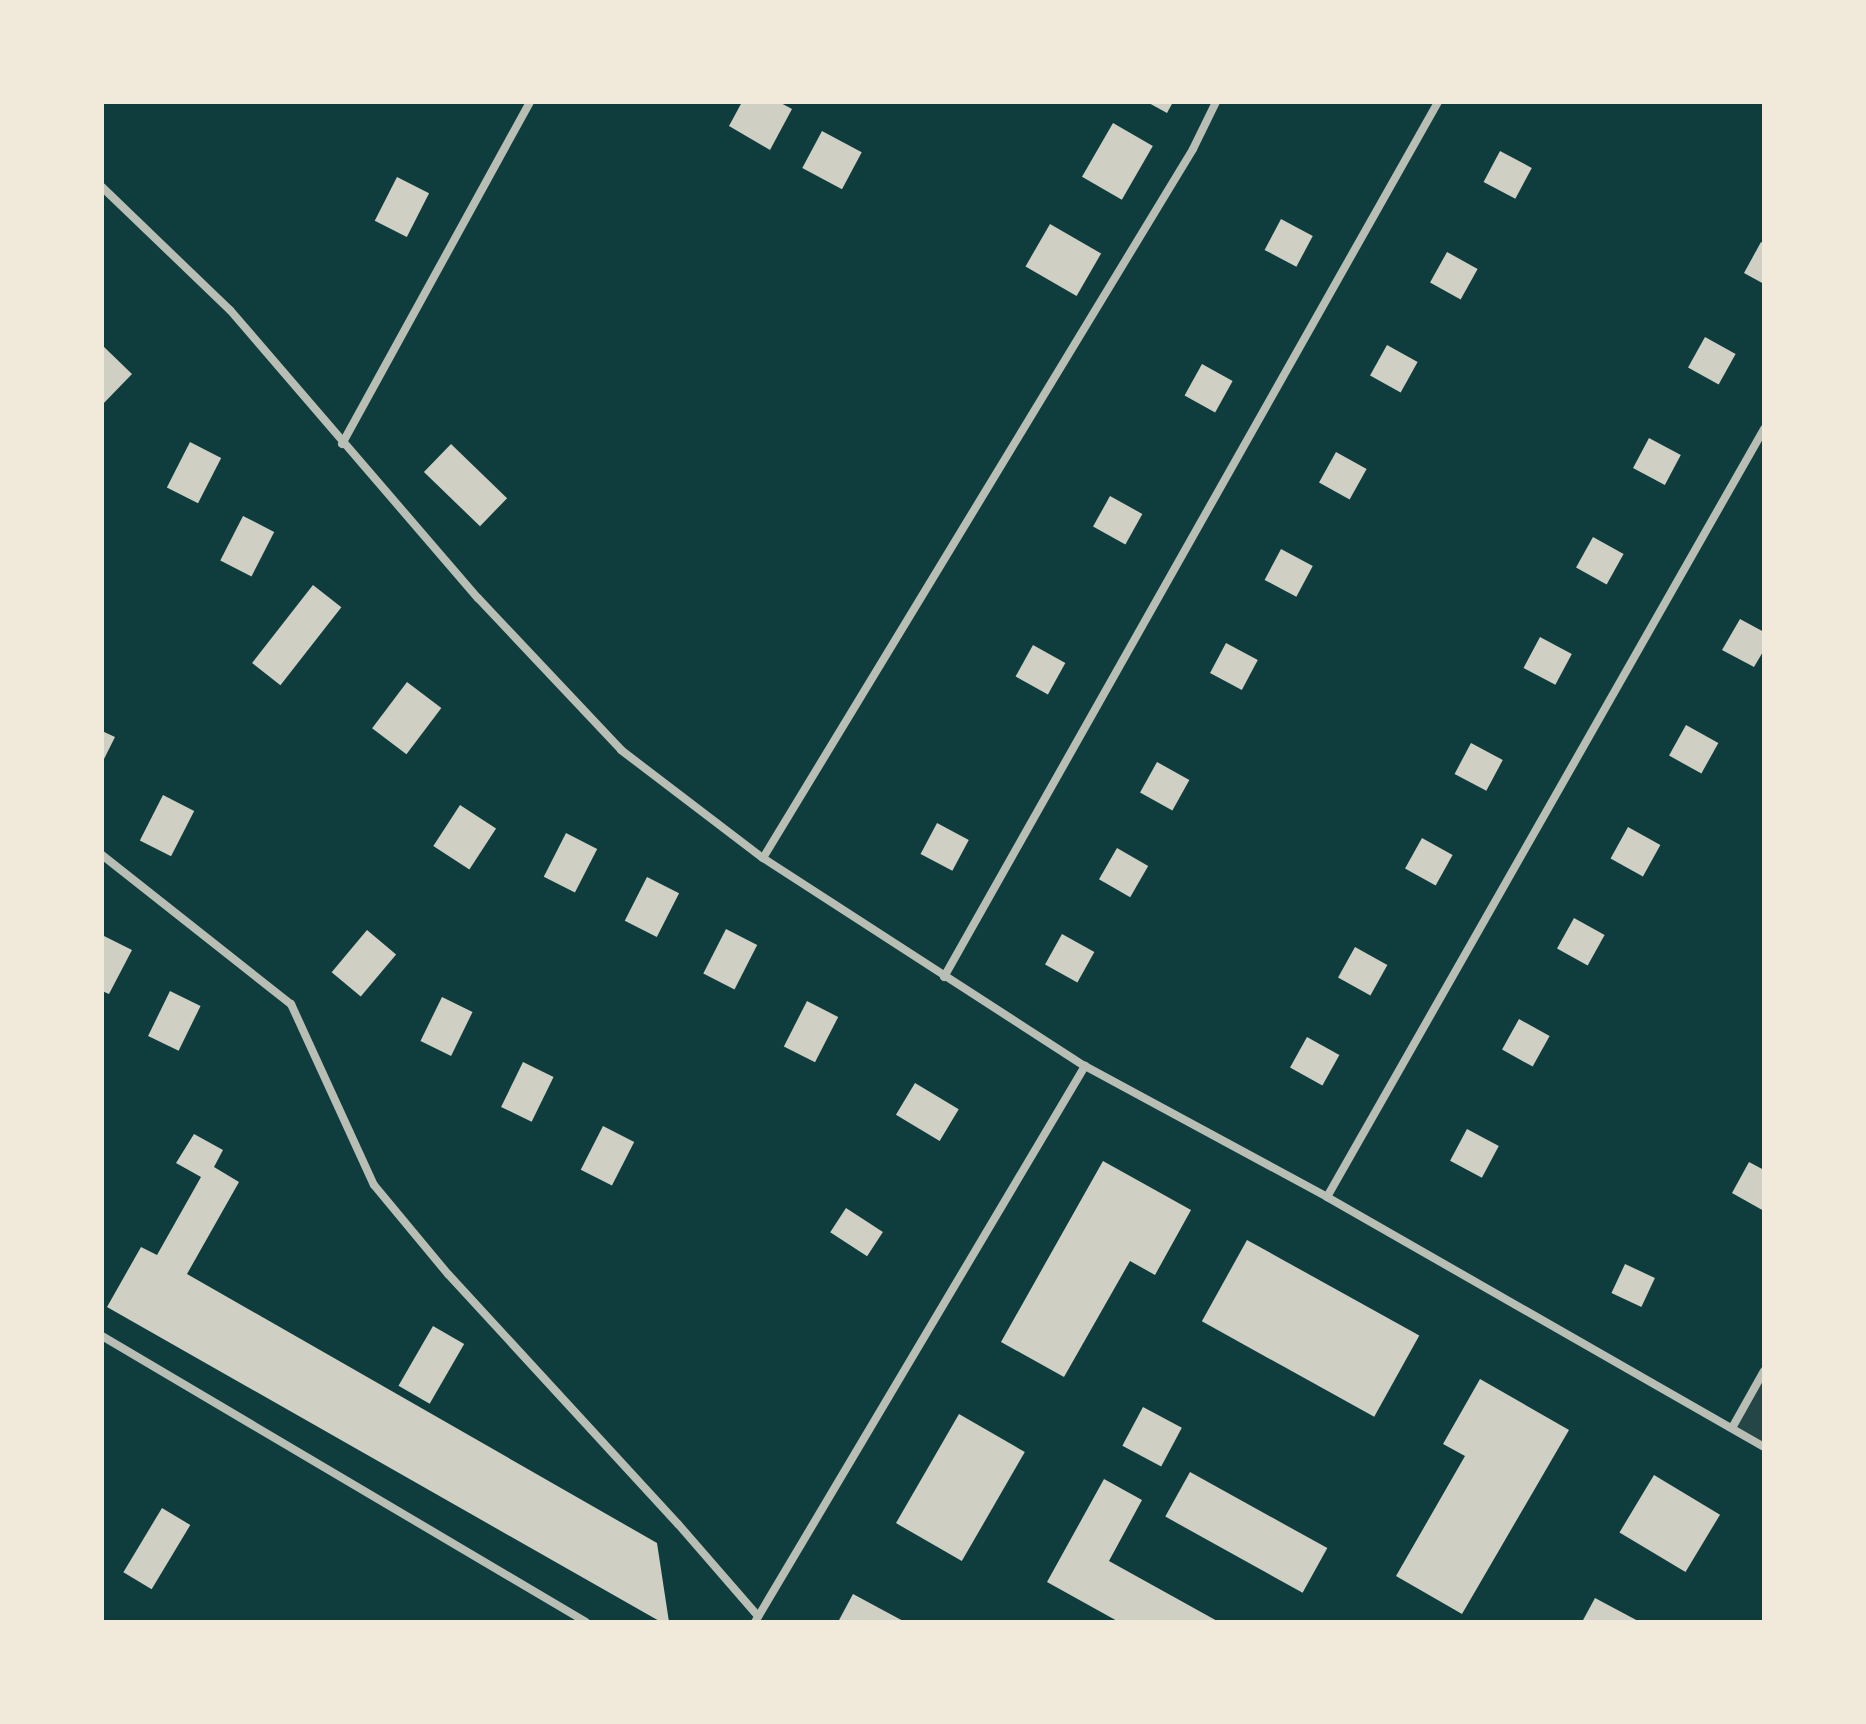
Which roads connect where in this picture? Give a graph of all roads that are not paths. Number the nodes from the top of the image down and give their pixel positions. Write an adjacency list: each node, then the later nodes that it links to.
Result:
1 (530, 102): 6 (street)
2 (1216, 102): 8 (street)
3 (1438, 102): 9 (street)
4 (102, 187): 6 (street)
5 (1764, 429): 11 (street)
6 (342, 444): 8 (street)
7 (102, 855): 16 (street)
8 (763, 858): 9 (street)
9 (944, 977): 10 (street)
10 (1085, 1066): 11 (street); 16 (street)
11 (1327, 1197): 14 (street)
12 (102, 1336): 17 (street)
13 (1764, 1371): 14 (street)
14 (1732, 1428): 15 (street)
15 (1764, 1447)
16 (757, 1619)
17 (586, 1622)

